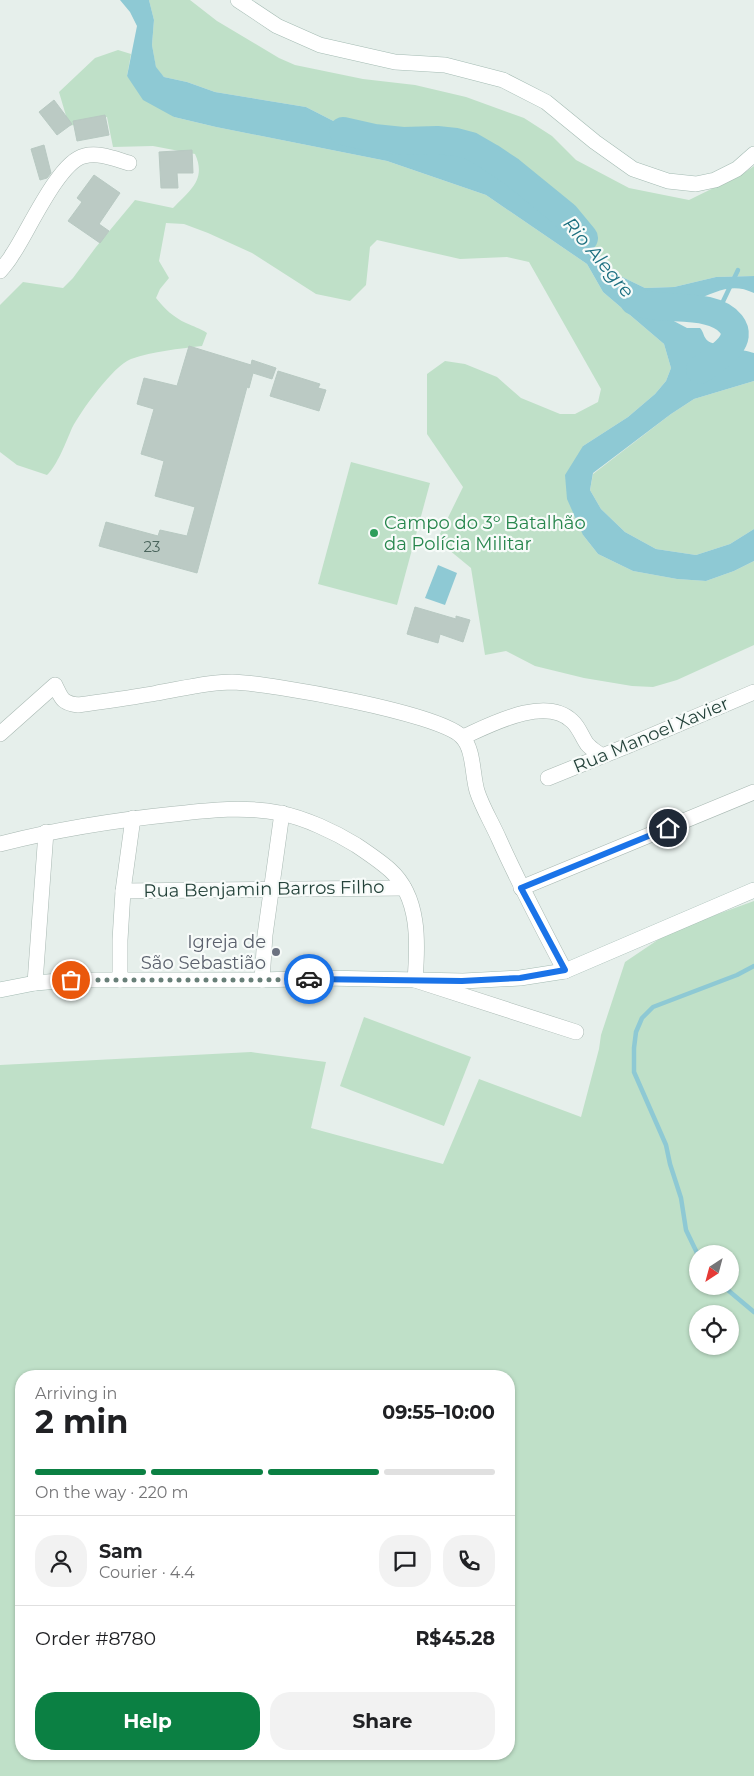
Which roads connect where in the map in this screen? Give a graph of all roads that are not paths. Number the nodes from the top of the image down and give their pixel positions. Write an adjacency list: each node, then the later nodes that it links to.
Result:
1 (238, 0): 2 (street)
2 (754, 154)
3 (130, 163): 4 (street)
4 (0, 270)
5 (754, 692): 8 (street, Rua Manoel Xavier)
6 (0, 734): 7 (street)
7 (463, 738): 8 (street); 17 (street)
8 (602, 756): 9 (street, Rua Manoel Xavier)
9 (548, 778)
10 (754, 792): 17 (street)
11 (282, 813): 12 (street); 15 (street); 16 (street)
12 (133, 818): 13 (street); 19 (street)
13 (46, 832): 14 (street); 24 (street)
14 (0, 844)
15 (270, 888): 16 (street, Rua Benjamin Barros Filho); 19 (street, Rua Benjamin Barros Filho); 22 (street)
16 (404, 888): 23 (street)
17 (521, 888): 20 (street)
18 (754, 890): 20 (street)
19 (123, 891): 21 (street)
20 (565, 970): 23 (street)
21 (120, 980): 22 (street); 24 (street)
22 (262, 980): 23 (street)
23 (415, 980): 26 (street)
24 (35, 983): 25 (street)
25 (0, 990)
26 (576, 1032)

